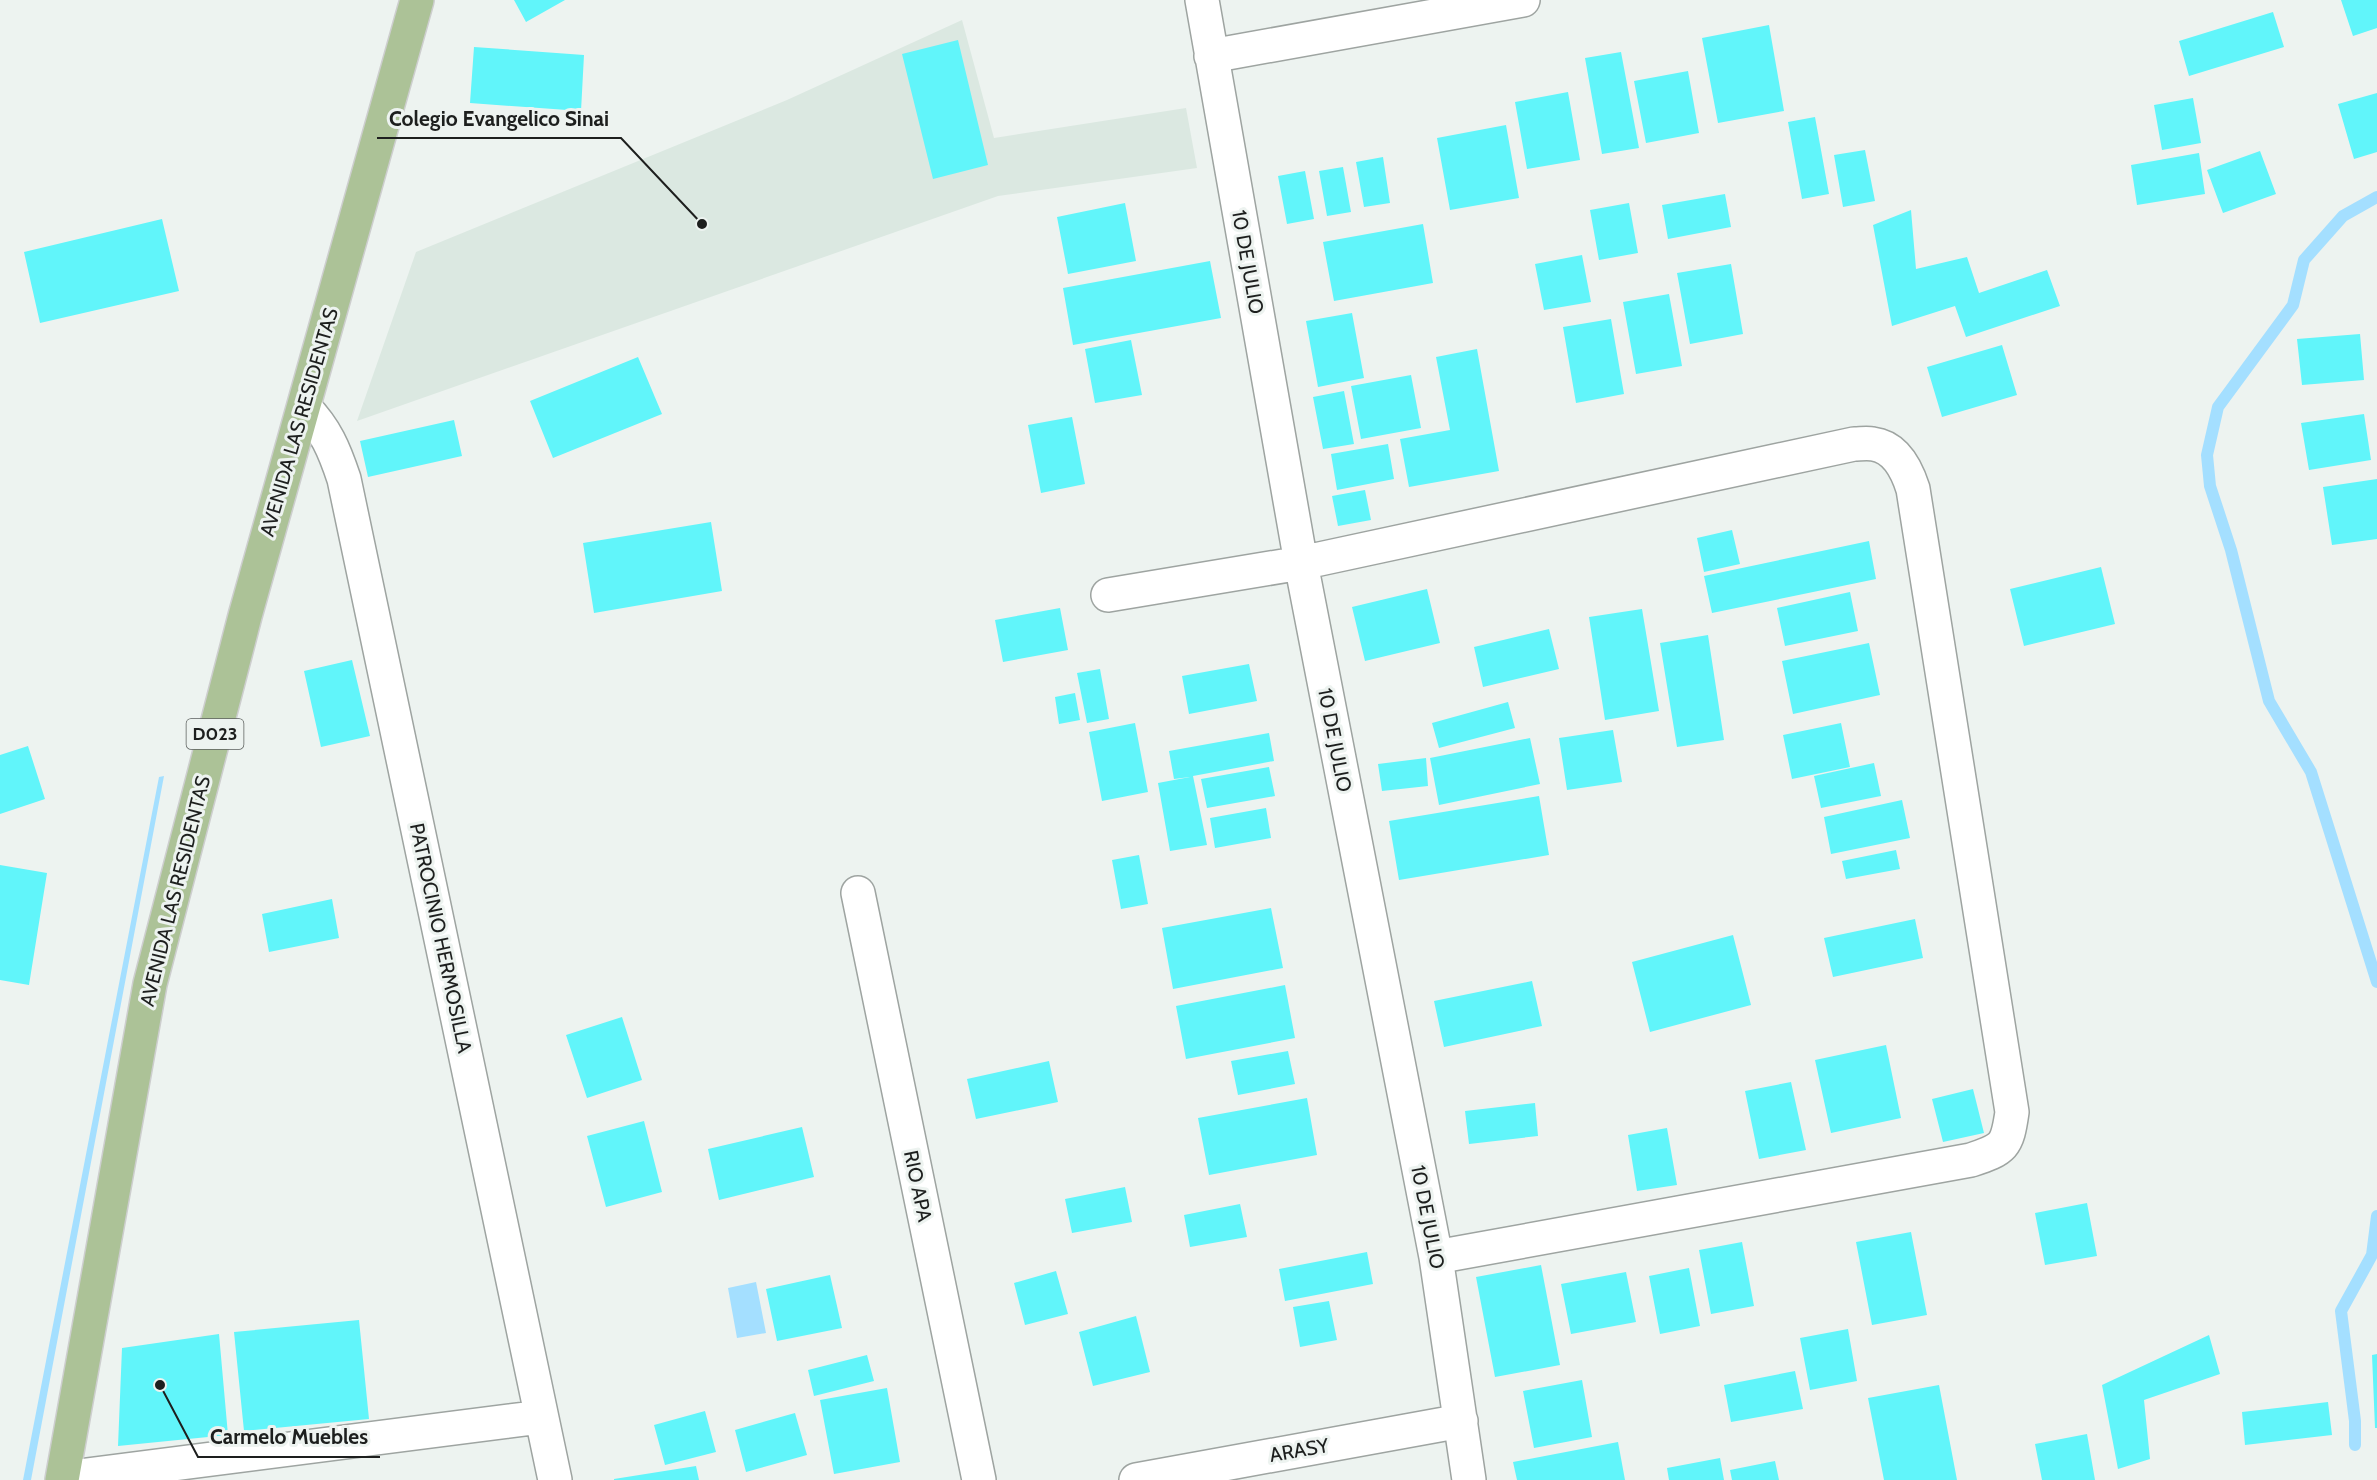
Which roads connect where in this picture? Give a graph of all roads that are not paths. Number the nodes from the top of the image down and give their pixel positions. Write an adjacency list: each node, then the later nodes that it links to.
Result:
1 (417, 0): 5 (main road, AVENIDA LAS RESIDENTAS / D023)
2 (1202, 0): 4 (street, 10 DE JULIO)
3 (1523, 0): 4 (street)
4 (1211, 56): 6 (street, 10 DE JULIO)
5 (304, 407): 10 (street, PATROCINIO HERMOSILLA); 13 (main road, AVENIDA LAS RESIDENTAS / D023)
6 (1301, 563): 7 (street); 9 (street, 10 DE JULIO); 9 (street)
7 (1108, 595)
8 (858, 893): 15 (street, RIO APA)
9 (1436, 1257): 11 (street, 10 DE JULIO)
10 (541, 1417): 13 (street); 14 (street, PATROCINIO HERMOSILLA)
11 (1461, 1421): 12 (street, ARASY); 17 (street, 10 DE JULIO)
12 (1258, 1469): 16 (street, ARASY)
13 (62, 1479)
14 (555, 1480)
15 (979, 1480)
16 (1136, 1480)
17 (1469, 1480)

